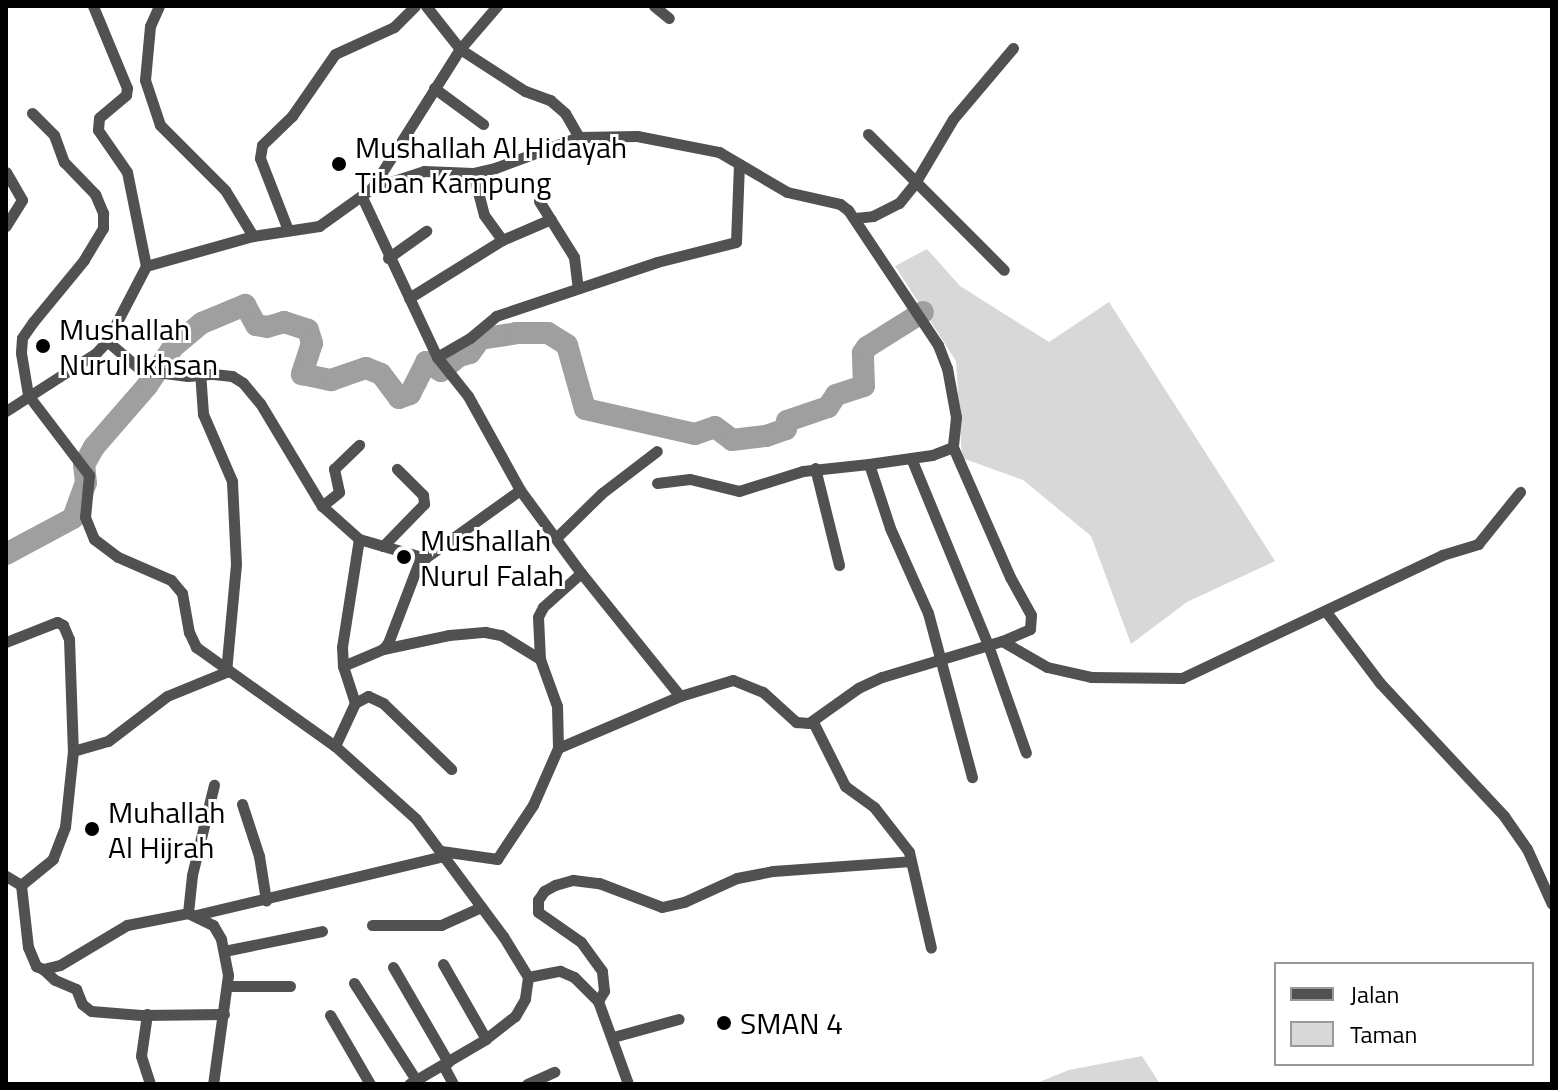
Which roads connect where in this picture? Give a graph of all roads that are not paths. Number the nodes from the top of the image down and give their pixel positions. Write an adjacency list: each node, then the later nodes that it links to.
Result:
1 (93, 6): 30 (street)
2 (159, 6): 27 (street)
3 (415, 6): 25 (street)
4 (426, 6): 9 (street)
5 (497, 6): 9 (street)
6 (654, 6): 7 (street)
7 (669, 18)
8 (1013, 48): 18 (street)
9 (460, 49): 10 (street); 14 (street)
10 (434, 88): 12 (street); 19 (street)
11 (32, 113): 37 (street)
12 (483, 124)
13 (868, 134): 18 (street)
14 (579, 137): 15 (street); 17 (street)
15 (739, 164): 22 (street); 32 (street)
16 (6, 172): 24 (street)
17 (473, 173): 19 (street); 28 (street)
18 (915, 183): 22 (street); 31 (street)
19 (372, 188): 20 (street)
20 (362, 197): 25 (street); 29 (street)
21 (539, 201): 23 (street)
22 (855, 218): 40 (street)
23 (551, 219): 28 (street); 32 (street)
24 (6, 226)
25 (288, 230): 27 (street)
26 (426, 231): 29 (street)
27 (253, 236): 30 (street)
28 (502, 240): 33 (street)
29 (388, 258): 33 (street)
30 (146, 266): 34 (street)
31 (1004, 270)
32 (578, 288): 35 (street)
33 (409, 298): 35 (street)
34 (107, 341): 36 (street); 37 (street)
35 (439, 361): 47 (street)
36 (200, 375): 49 (street); 64 (street)
37 (28, 395): 38 (street); 64 (street)
38 (6, 411)
39 (359, 445): 49 (street)
40 (953, 447): 42 (street); 57 (street)
41 (657, 451): 50 (street)
42 (911, 458): 43 (street); 59 (street)
43 (869, 464): 44 (street); 62 (street)
44 (815, 468): 46 (street); 54 (street)
45 (397, 469): 52 (street)
46 (657, 483)
47 (520, 490): 50 (street); 53 (street)
48 (1520, 492): 56 (street)
49 (322, 506): 51 (street)
50 (556, 538): 55 (street)
51 (359, 539): 52 (street); 63 (street)
52 (383, 546): 53 (street)
53 (420, 559): 60 (street)
54 (839, 565)
55 (581, 573): 61 (street); 65 (street)
56 (1327, 613): 57 (street); 81 (street)
57 (1002, 641): 59 (street)
58 (6, 642): 70 (street)
59 (988, 645): 62 (street); 71 (street)
60 (383, 649): 61 (street); 63 (street)
61 (540, 659): 69 (street)
62 (940, 661): 67 (street); 73 (street)
63 (343, 666): 66 (street)
64 (226, 672): 68 (street); 70 (street)
65 (680, 696): 67 (street); 69 (street)
66 (355, 703): 68 (street); 72 (street)
67 (813, 722): 77 (street)
68 (335, 746): 76 (street)
69 (558, 748): 76 (street)
70 (73, 751): 79 (street)
71 (1026, 753)
72 (451, 769)
73 (972, 777)
74 (214, 785): 83 (street)
75 (242, 804): 80 (street)
76 (442, 854): 80 (street); 82 (street)
77 (911, 861): 86 (street); 95 (street)
78 (6, 876): 79 (street)
79 (21, 885): 90 (street)
80 (266, 900): 83 (street)
81 (1552, 904)
82 (481, 907): 84 (street); 91 (street)
83 (192, 914): 87 (street); 90 (street)
84 (372, 925)
85 (322, 931): 87 (street)
86 (931, 948)
87 (224, 951): 93 (street)
88 (443, 964): 101 (street)
89 (393, 967): 102 (street)
90 (43, 969): 96 (street)
91 (528, 977): 95 (street); 101 (street)
92 (354, 983): 104 (street)
93 (227, 986): 94 (street); 97 (street)
94 (290, 986)
95 (598, 1001): 100 (street)
96 (147, 1014): 97 (street); 105 (street)
97 (224, 1014): 106 (street)
98 (330, 1015): 107 (street)
99 (679, 1019): 100 (street)
100 (613, 1037): 110 (street)
101 (486, 1039): 102 (street)
102 (445, 1063): 104 (street); 108 (street)
103 (554, 1072): 109 (street)
104 (412, 1082)
105 (150, 1084)
106 (213, 1084)
107 (370, 1084)
108 (453, 1084)
109 (527, 1084)
110 (628, 1084)

